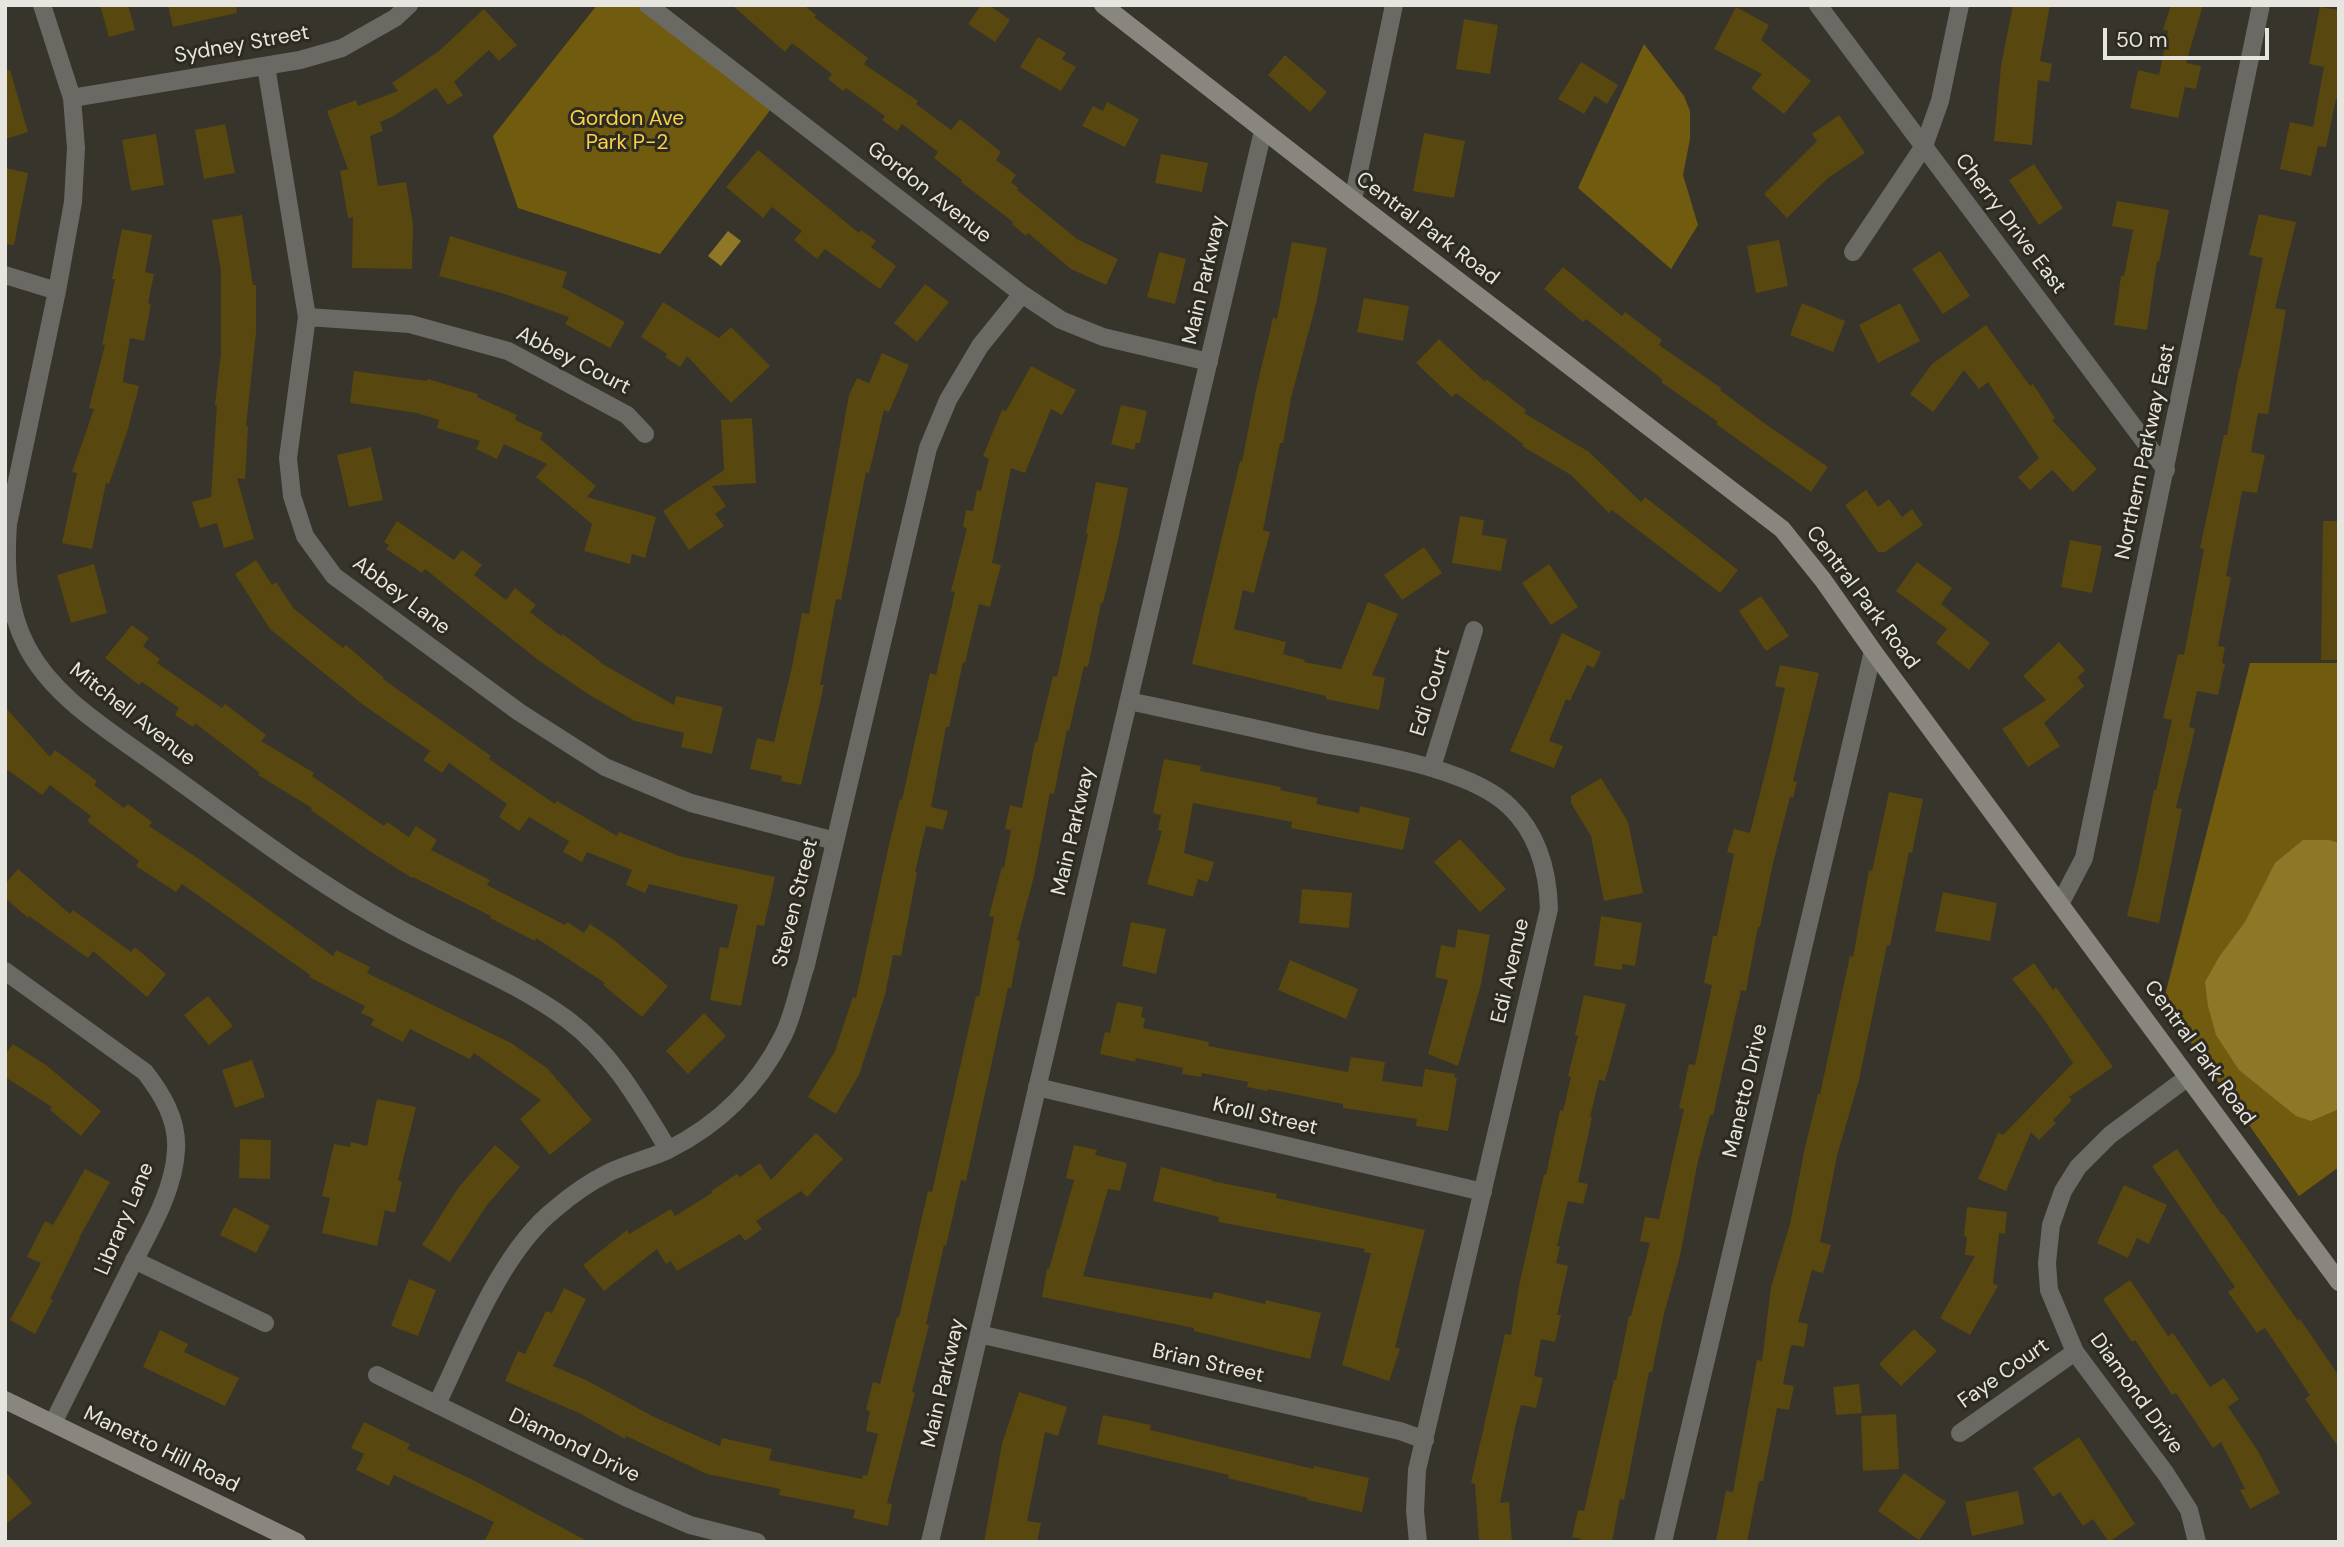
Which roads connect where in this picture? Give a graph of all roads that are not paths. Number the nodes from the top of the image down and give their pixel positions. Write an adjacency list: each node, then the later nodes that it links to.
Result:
1 (43, 5): 10 (street, Mitchell Avenue)
2 (409, 5): 9 (street, Sydney Street)
3 (648, 5): 17 (street, Gordon Avenue)
4 (1103, 5): 11 (street, Central Park Road)
5 (1394, 5): 13 (street)
6 (1818, 5): 12 (street, Cherry Drive East)
7 (1960, 5): 12 (street)
8 (2262, 5): 21 (street, Northern Parkway East)
9 (266, 66): 10 (street, Sydney Street); 18 (street, Abbey Lane)
10 (72, 98): 16 (street, Mitchell Avenue)
11 (1264, 131): 13 (street, Central Park Road); 19 (street, Main Parkway)
12 (1924, 146): 14 (street); 21 (street, Cherry Drive East)
13 (1353, 200): 23 (street, Central Park Road)
14 (1853, 252)
15 (5, 275): 16 (street)
16 (57, 291): 31 (street, Mitchell Avenue)
17 (1022, 294): 19 (street, Gordon Avenue); 26 (street, Steven Street)
18 (307, 317): 20 (street, Abbey Court); 26 (street, Abbey Lane)
19 (1209, 362): 24 (street, Main Parkway)
20 (645, 434)
21 (2166, 470): 27 (street, Northern Parkway East)
22 (1474, 630): 25 (street, Edi Court)
23 (1873, 651): 27 (street, Central Park Road); 48 (street, Manetto Drive)
24 (1129, 701): 25 (street, Edi Avenue); 30 (street, Main Parkway)
25 (1432, 767): 32 (street, Edi Avenue)
26 (835, 841): 31 (street, Steven Street)
27 (2060, 904): 29 (street, Central Park Road)
28 (5, 971): 33 (street, Library Lane)
29 (2188, 1077): 34 (street, Central Park Road); 37 (street, Diamond Drive)
30 (1037, 1087): 32 (street, Kroll Street); 36 (street, Main Parkway)
31 (668, 1149): 40 (street, Steven Street)
32 (1483, 1192): 43 (street, Edi Avenue)
33 (134, 1260): 35 (street); 41 (street, Library Lane)
34 (2339, 1282)
35 (265, 1323)
36 (979, 1334): 43 (street, Brian Street); 46 (street, Main Parkway)
37 (2075, 1352): 42 (street, Faye Court); 49 (street, Diamond Drive)
38 (377, 1375): 40 (street, Diamond Drive)
39 (5, 1399): 41 (street, Manetto Hill Road)
40 (437, 1404): 45 (street, Diamond Drive)
41 (53, 1423): 44 (street, Manetto Hill Road)
42 (1959, 1433)
43 (1425, 1440): 47 (street, Edi Avenue)
44 (295, 1541)
45 (757, 1542)
46 (930, 1542)
47 (1418, 1542)
48 (1662, 1542)
49 (2197, 1542)

